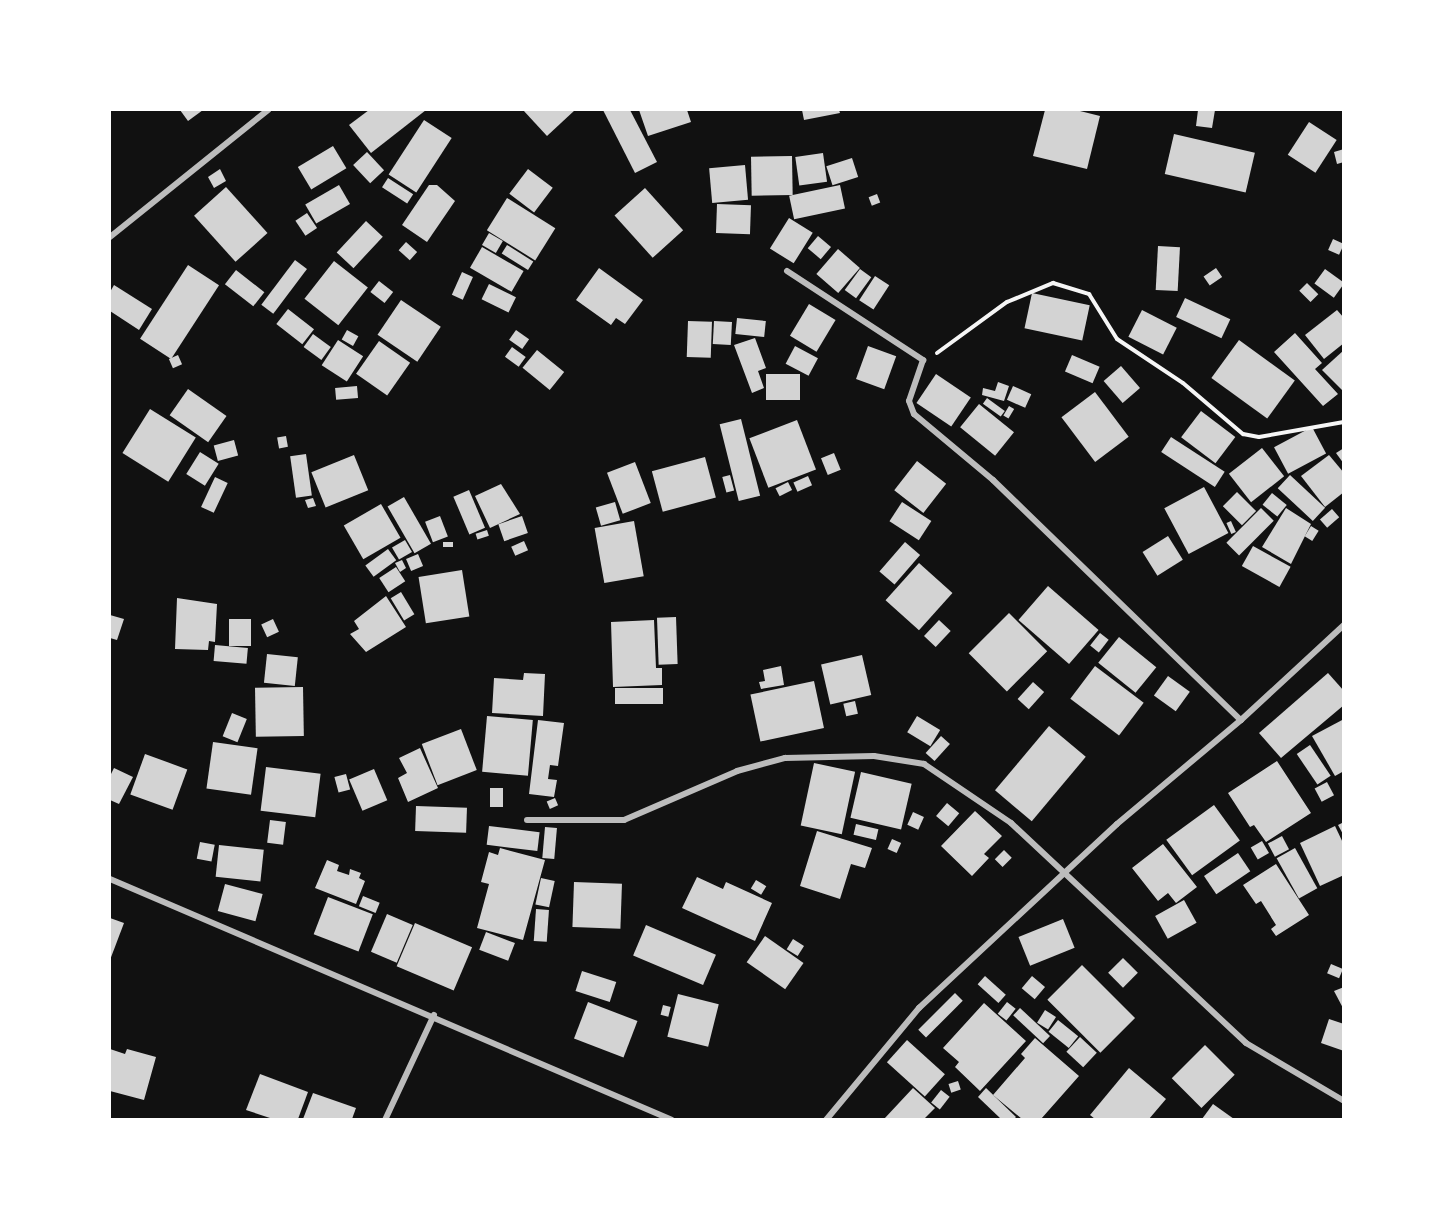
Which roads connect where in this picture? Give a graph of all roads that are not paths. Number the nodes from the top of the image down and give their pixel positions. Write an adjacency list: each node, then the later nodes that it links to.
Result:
1 (268, 110): 2 (street)
2 (110, 237)
3 (787, 271): 5 (street)
4 (1344, 625): 5 (street)
5 (1241, 720): 7 (street)
6 (527, 820): 7 (street)
7 (1066, 871): 10 (street); 13 (street)
8 (110, 879): 9 (street)
9 (434, 1015): 11 (street); 12 (street)
10 (1344, 1101)
11 (385, 1119)
12 (672, 1119)
13 (826, 1119)

